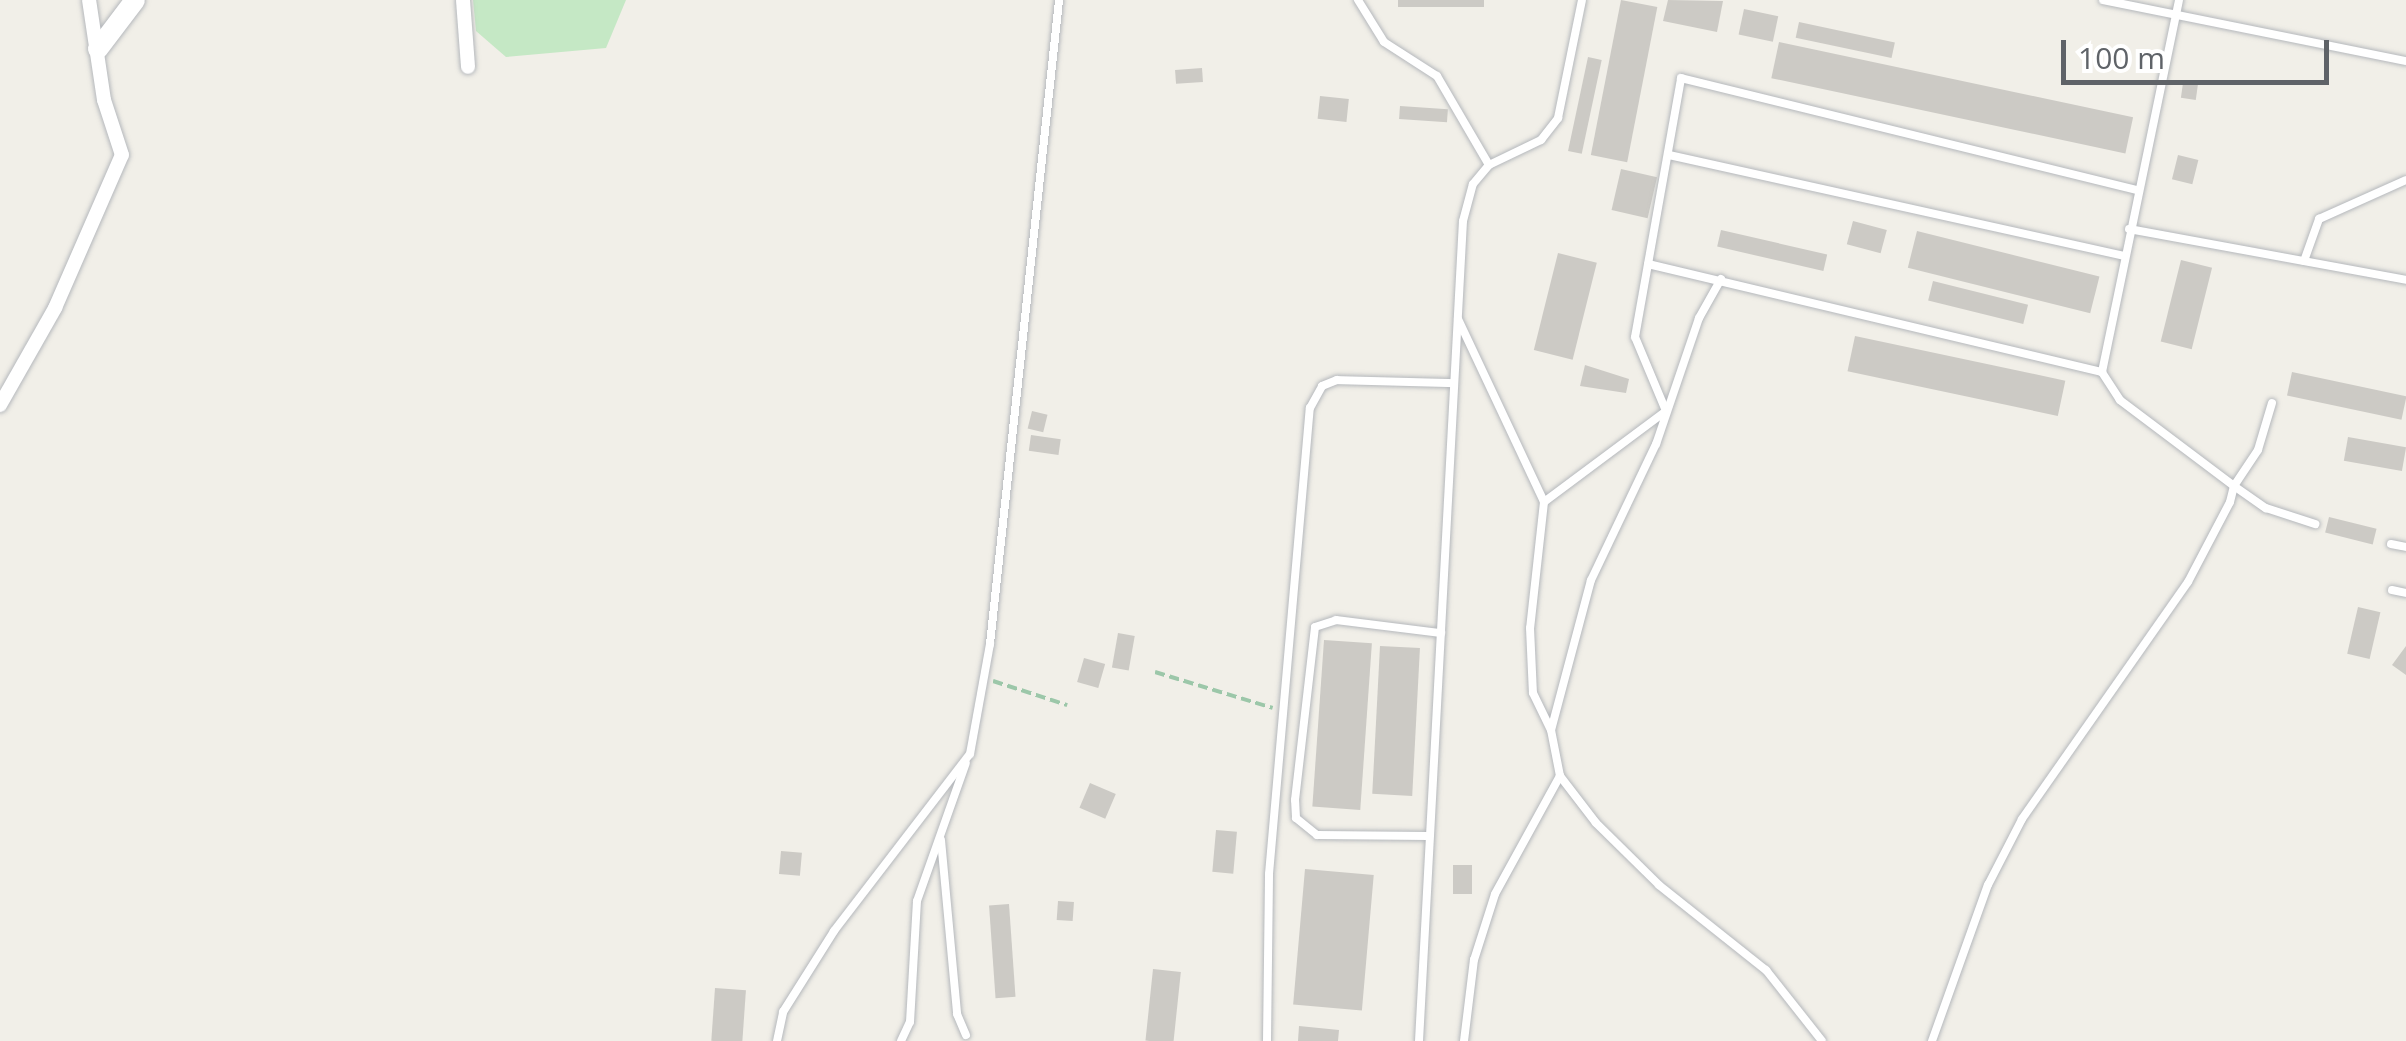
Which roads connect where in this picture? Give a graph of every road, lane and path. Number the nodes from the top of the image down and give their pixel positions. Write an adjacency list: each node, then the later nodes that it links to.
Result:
1 (90, 0): 10 (street)
2 (135, 0): 10 (street)
3 (463, 0): 12 (street)
4 (1059, 0): 38 (lane)
5 (1358, 0): 14 (lane)
6 (1582, 0): 14 (lane)
7 (2104, 0): 9 (lane)
8 (2179, 0): 9 (lane)
9 (2176, 16): 11 (lane); 16 (lane)
10 (98, 50): 27 (street)
11 (2406, 60)
12 (468, 67)
13 (1669, 155): 16 (lane); 18 (lane); 20 (lane)
14 (1489, 165): 23 (lane)
15 (2406, 180): 19 (lane)
16 (2138, 190): 17 (lane)
17 (2130, 229): 18 (lane); 19 (lane)
18 (2124, 256): 24 (lane)
19 (2304, 261): 22 (lane)
20 (1648, 264): 21 (lane); 28 (lane)
21 (1721, 279): 24 (lane); 28 (lane)
22 (2406, 280)
23 (1458, 318): 25 (lane); 30 (lane)
24 (2102, 372): 29 (lane)
25 (1453, 384): 36 (lane); 40 (lane)
26 (2272, 403): 29 (lane)
27 (0, 405)
28 (1666, 411): 30 (lane); 41 (lane)
29 (2234, 486): 31 (lane); 53 (lane)
30 (1544, 502): 41 (lane)
31 (2315, 524)
32 (2391, 544): 33 (lane)
33 (2406, 546)
34 (2392, 590): 35 (lane)
35 (2406, 592)
36 (1441, 633): 45 (lane); 45 (lane)
37 (1155, 672): 40 (path)
38 (984, 678): 39 (path); 42 (lane)
39 (1067, 705)
40 (1282, 711): 49 (lane)
41 (1551, 730): 43 (lane)
42 (970, 754): 44 (lane); 47 (lane)
43 (1560, 776): 51 (lane); 52 (lane)
44 (941, 836): 46 (lane); 48 (lane)
45 (1428, 836): 50 (lane)
46 (966, 1035)
47 (777, 1041)
48 (901, 1041)
49 (1267, 1041)
50 (1419, 1041)
51 (1464, 1041)
52 (1822, 1041)
53 (1932, 1041)

